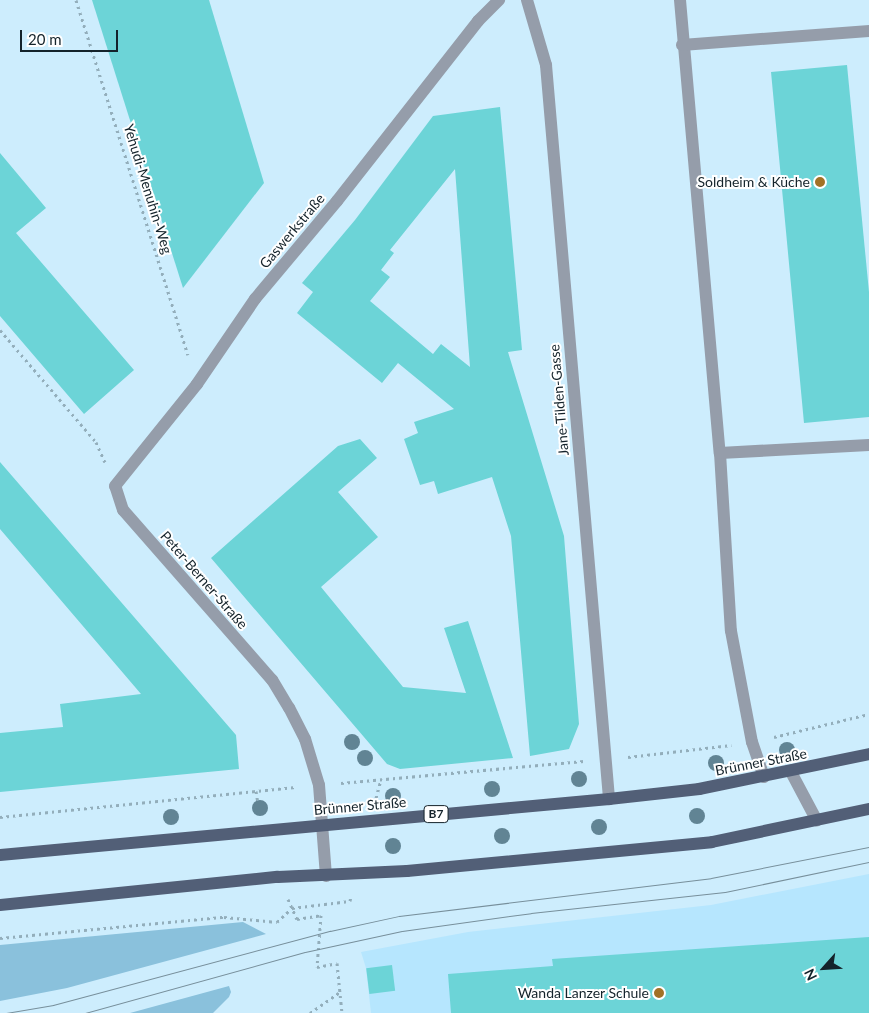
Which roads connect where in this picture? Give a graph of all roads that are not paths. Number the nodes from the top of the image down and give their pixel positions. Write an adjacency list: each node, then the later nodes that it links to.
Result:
1 (500, 0): 8 (street, Gaswerkstraße)
2 (527, 0): 12 (street, Jane-Tilden-Gasse)
3 (680, 0): 5 (street)
4 (869, 31): 5 (street)
5 (682, 45): 7 (street)
6 (869, 445): 7 (street)
7 (720, 453): 11 (street)
8 (115, 486): 15 (street, Peter-Berner-Straße)
9 (869, 754): 10 (main road, Brünner Straße / B7)
10 (791, 772): 11 (main road, Brünner Straße / B7); 14 (street)
11 (764, 777): 12 (main road, Brünner Straße / B7)
12 (609, 799): 15 (main road, Brünner Straße / B7)
13 (869, 809): 14 (main road)
14 (816, 821): 17 (main road)
15 (324, 823): 16 (main road, Brünner Straße / B7); 17 (street, Peter-Berner-Straße)
16 (0, 855)
17 (326, 876): 18 (main road)
18 (0, 905)

